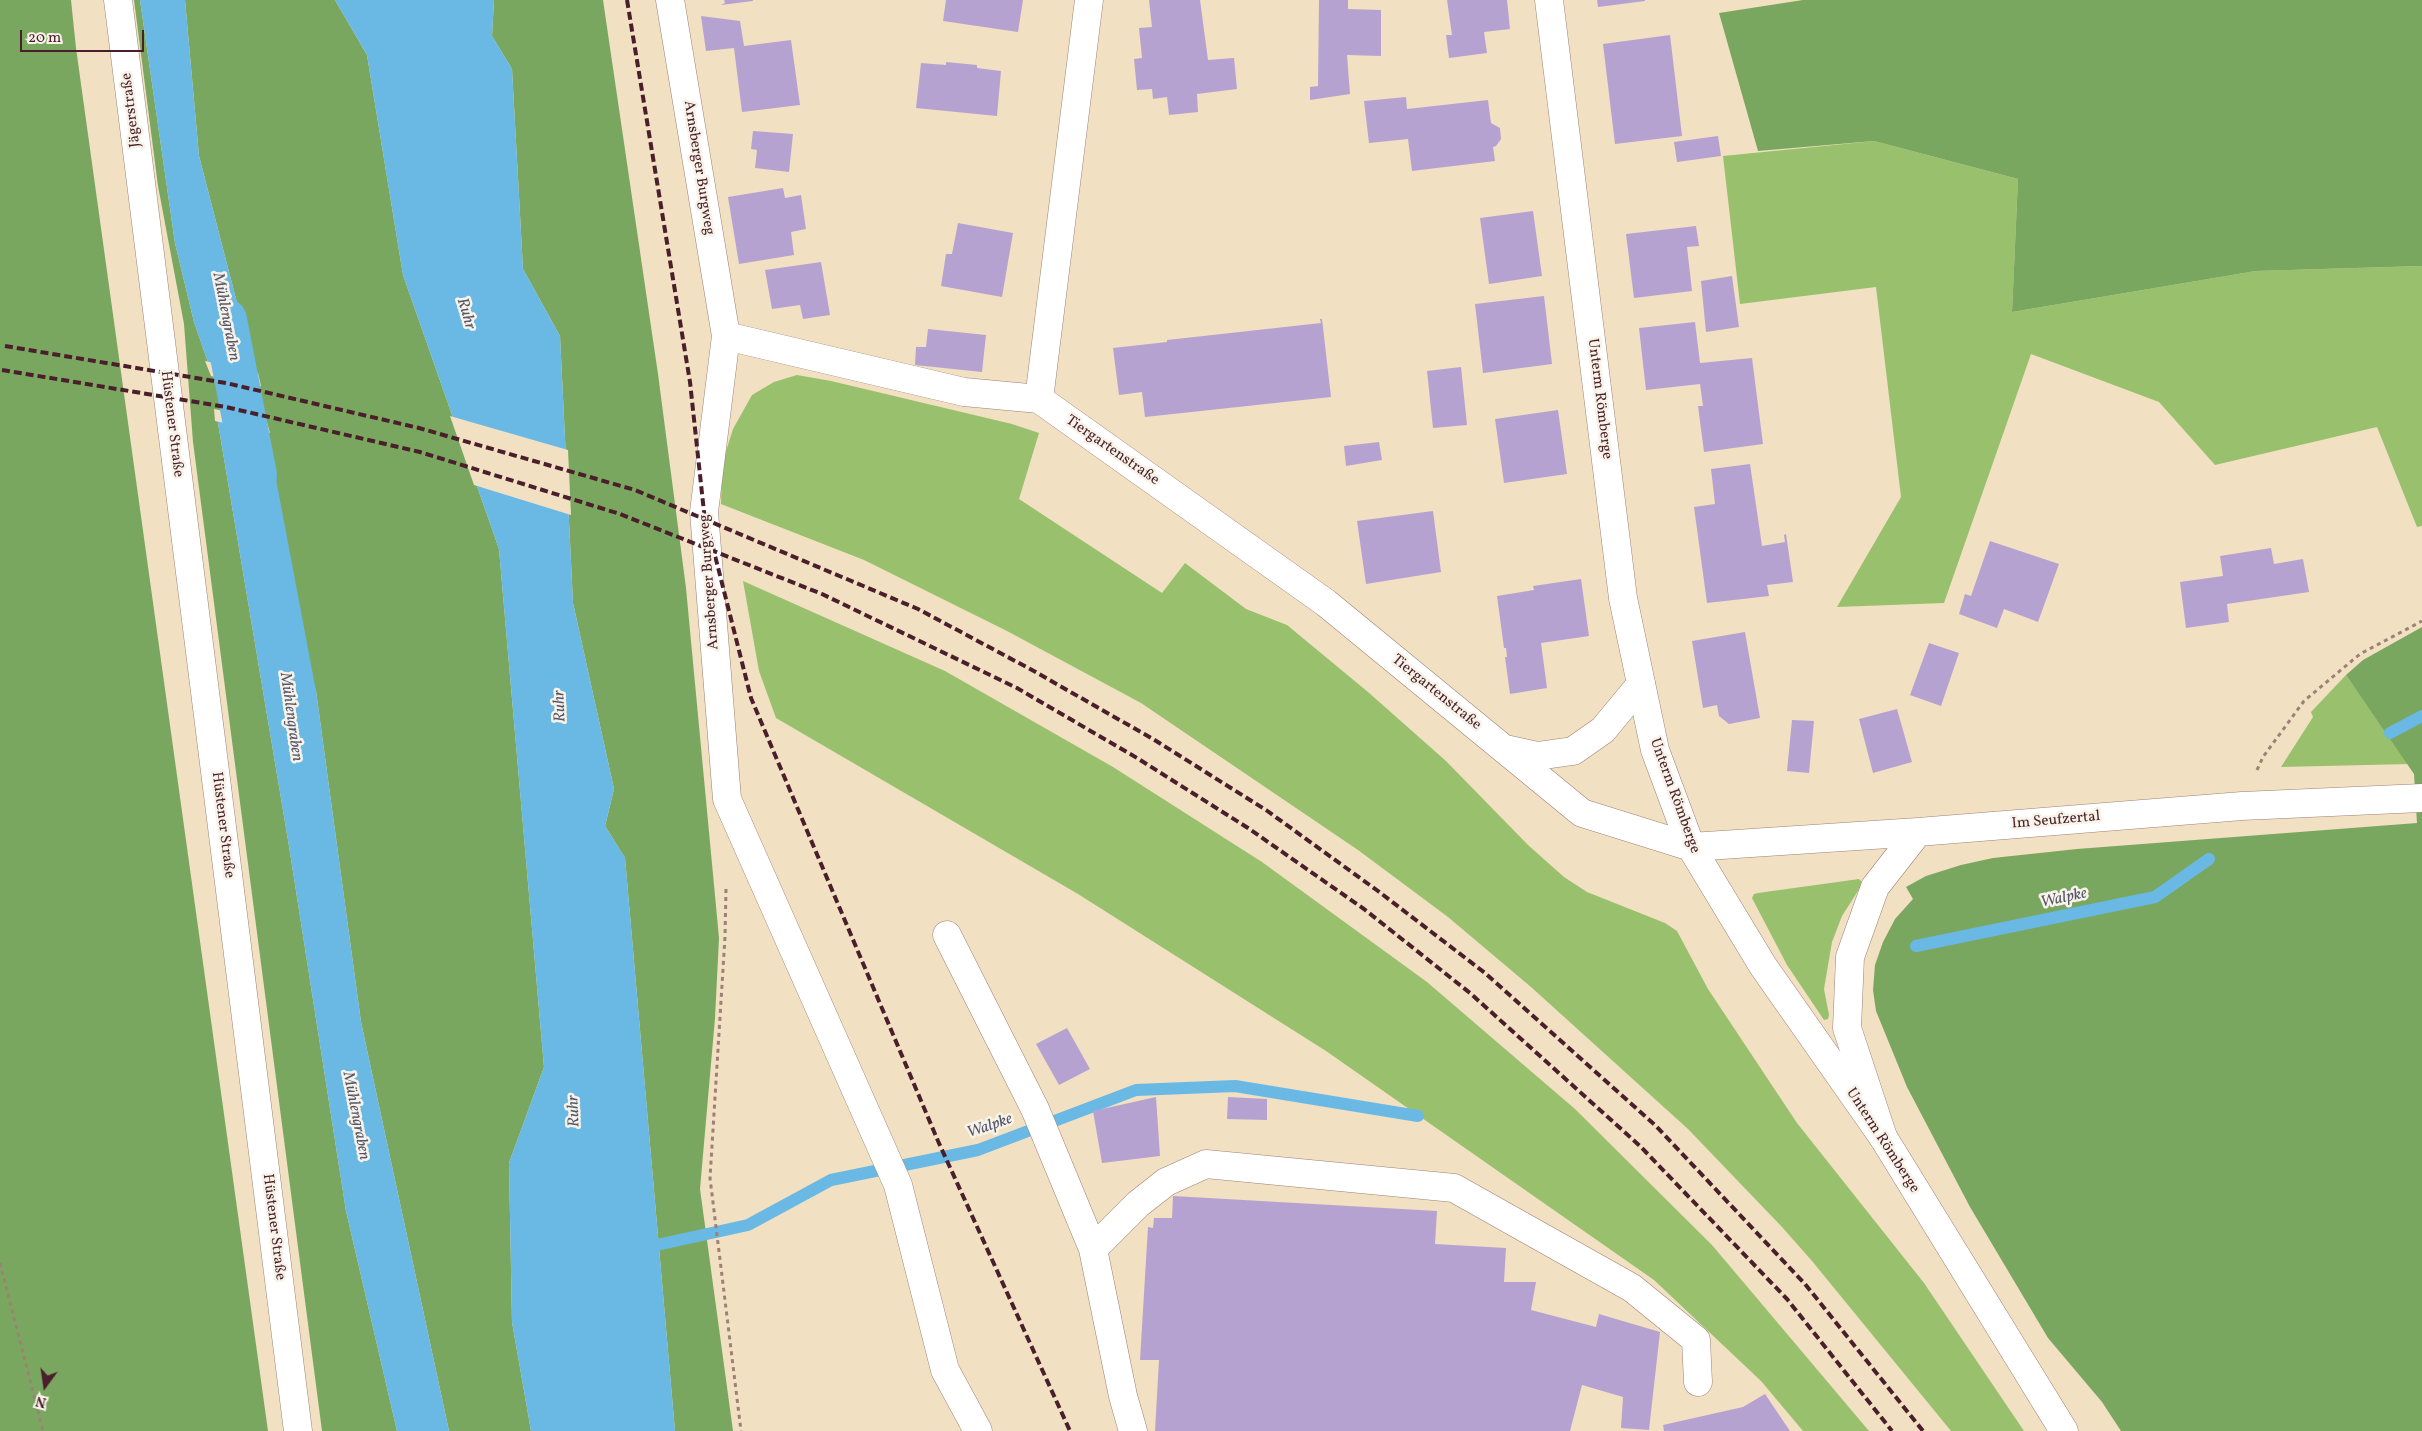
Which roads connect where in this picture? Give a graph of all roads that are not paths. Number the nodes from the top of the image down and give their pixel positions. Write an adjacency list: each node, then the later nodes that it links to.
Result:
1 (118, 0): 5 (main road, Jägerstraße)
2 (670, 0): 6 (main road, Arnsberger Burgweg)
3 (1088, 0): 7 (main road)
4 (1549, 0): 8 (main road, Unterm Römberge)
5 (145, 220): 17 (main road, Hüstener Straße)
6 (726, 336): 7 (main road); 18 (main road, Arnsberger Burgweg)
7 (1039, 399): 9 (main road, Tiergartenstraße)
8 (1641, 684): 9 (main road, Tiergartenstraße); 12 (main road, Unterm Römberge)
9 (1504, 748): 12 (main road, Tiergartenstraße)
10 (2422, 798): 11 (main road, Im Seufzertal)
11 (1918, 832): 12 (main road, Im Seufzertal); 14 (main road)
12 (1691, 847): 14 (main road, Unterm Römberge)
13 (947, 934): 15 (main road)
14 (1883, 1137): 20 (main road, Unterm Römberge)
15 (1094, 1249): 16 (main road); 19 (main road)
16 (1698, 1382)
17 (298, 1431)
18 (978, 1431)
19 (1133, 1431)
20 (2064, 1431)

